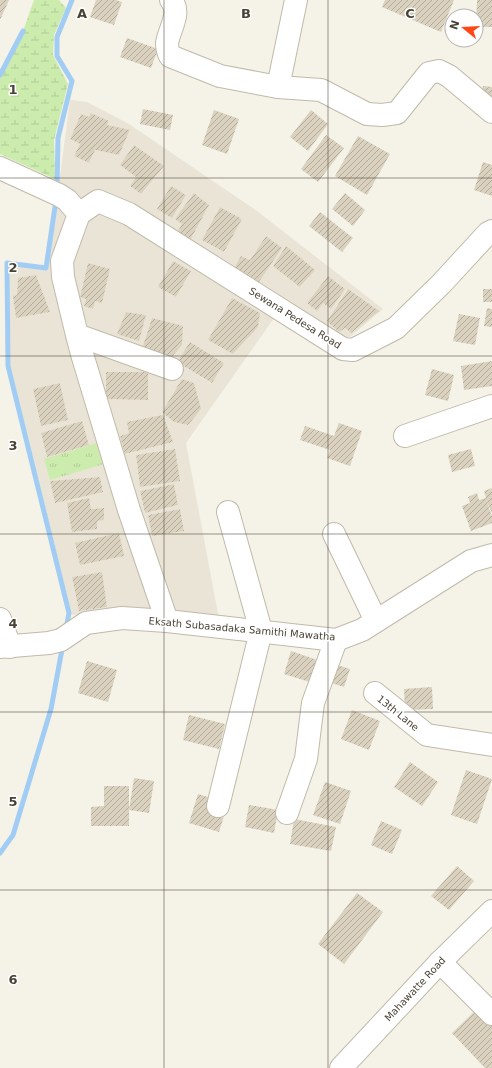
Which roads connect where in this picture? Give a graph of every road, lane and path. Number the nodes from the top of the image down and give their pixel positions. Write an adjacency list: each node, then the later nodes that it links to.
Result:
1 (171, 0): 3 (street)
2 (296, 0): 3 (street)
3 (278, 87): 4 (street)
4 (492, 112)
5 (0, 168): 6 (street)
6 (65, 201): 7 (street, Sewana Pedesa Road); 8 (street)
7 (492, 231)
8 (76, 335): 9 (street); 16 (street)
9 (172, 369)
10 (492, 406): 11 (street)
11 (405, 436)
12 (228, 512): 18 (street)
13 (334, 534): 17 (street)
14 (492, 555): 17 (street, Eksath Subasadaka Samithi Mawatha)
15 (0, 619): 20 (street)
16 (166, 621): 18 (street, Eksath Subasadaka Samithi Mawatha); 20 (street, Eksath Subasadaka Samithi Mawatha)
17 (376, 621): 19 (street, Eksath Subasadaka Samithi Mawatha)
18 (261, 631): 19 (street, Eksath Subasadaka Samithi Mawatha); 23 (street)
19 (336, 640): 24 (street)
20 (5, 647)
21 (375, 693): 22 (street, 13th Lane)
22 (492, 745)
23 (218, 806)
24 (287, 813)
25 (492, 911): 26 (street, Mahawatte Road)
26 (440, 962): 27 (street); 28 (street, Mahawatte Road)
27 (492, 1014)
28 (341, 1068)

